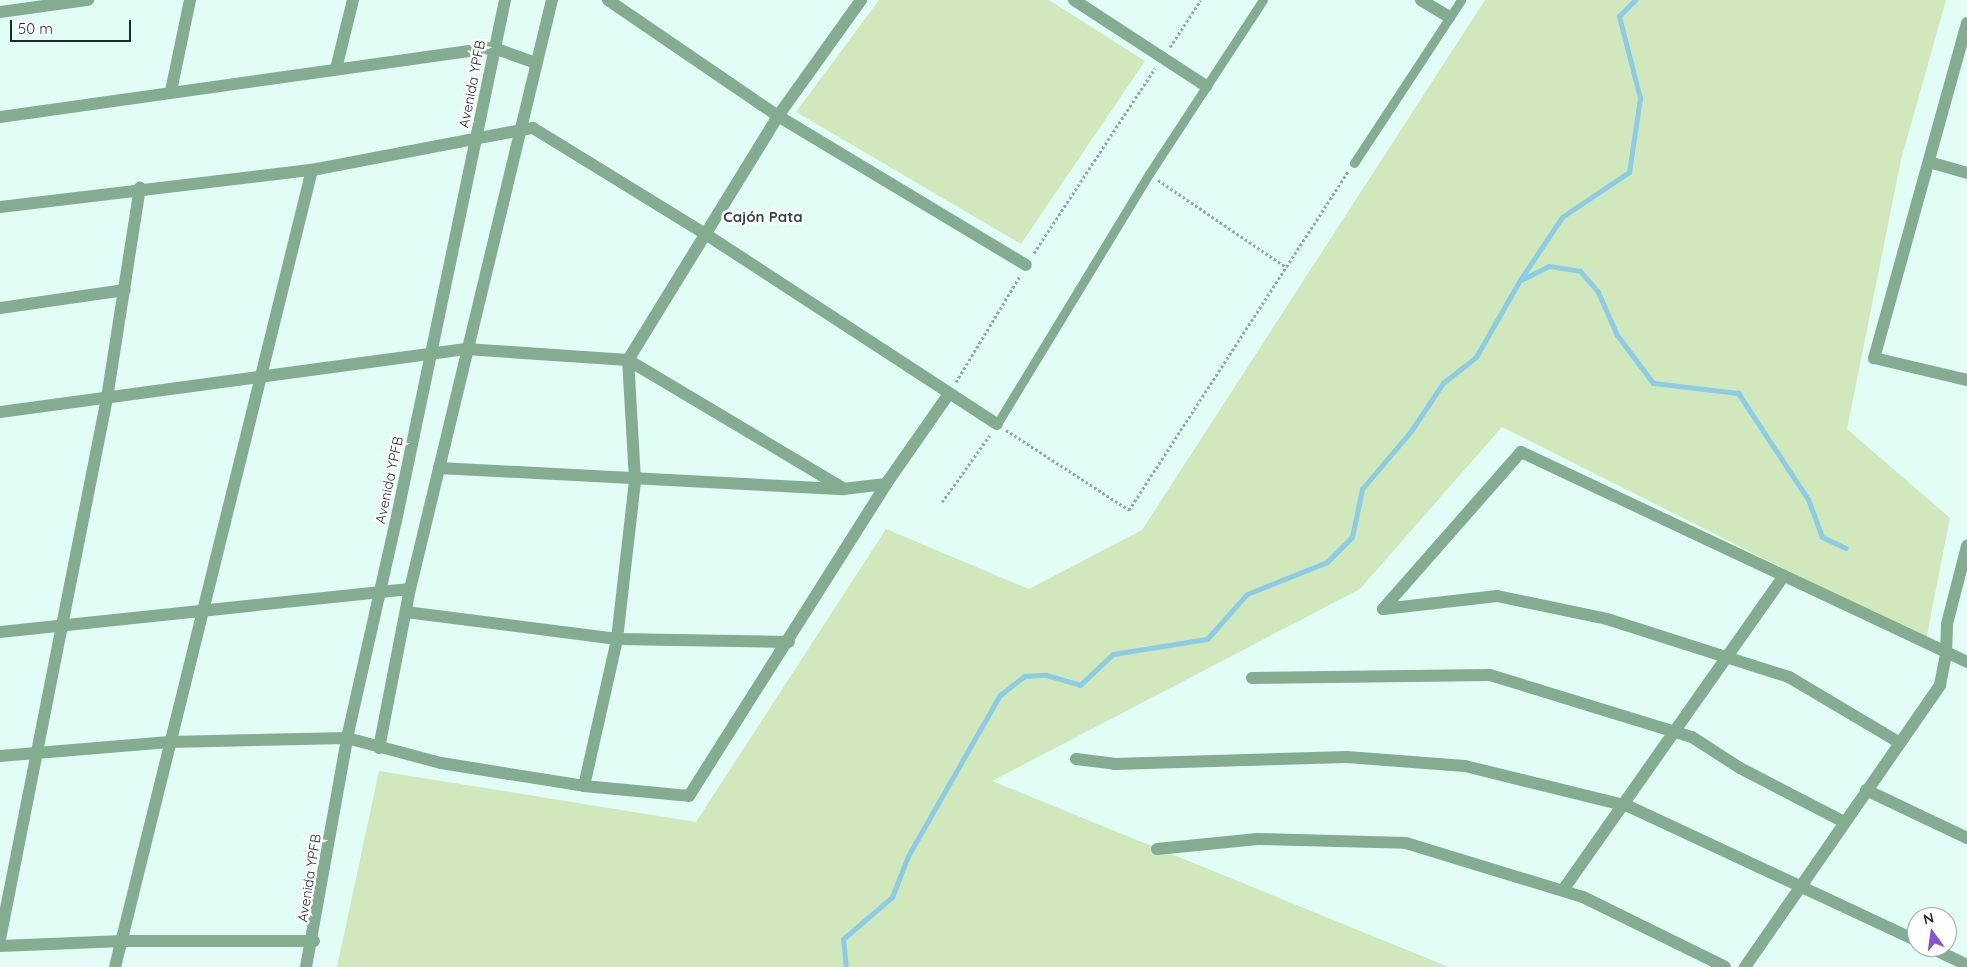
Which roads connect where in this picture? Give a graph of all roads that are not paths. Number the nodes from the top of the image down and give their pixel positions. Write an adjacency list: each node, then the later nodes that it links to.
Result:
1 (88, 0): 12 (street)
2 (190, 0): 19 (street)
3 (353, 0): 17 (street)
4 (505, 0): 15 (street, Avenida YPFB)
5 (552, 0): 16 (street)
6 (608, 0): 20 (street)
7 (860, 0): 20 (street)
8 (1074, 0): 18 (street)
9 (1263, 0): 18 (lane)
10 (1421, 0): 13 (street)
11 (1460, 0): 13 (lane)
12 (0, 12)
13 (1449, 17): 25 (lane)
14 (1967, 23): 24 (street)
15 (494, 48): 16 (street); 17 (street); 23 (street, Avenida YPFB)
16 (536, 63): 22 (street)
17 (336, 69): 19 (street)
18 (1206, 86): 42 (lane)
19 (171, 91): 21 (street)
20 (778, 116): 30 (street); 31 (street)
21 (0, 117)
22 (519, 132): 23 (street); 30 (street); 34 (street)
23 (477, 140): 26 (street); 35 (street, Avenida YPFB)
24 (1929, 162): 27 (street); 38 (street)
25 (1354, 163)
26 (312, 170): 28 (street); 37 (street)
27 (1967, 173)
28 (140, 188): 29 (street); 32 (street)
29 (0, 207)
30 (707, 235): 36 (street); 39 (street)
31 (1026, 265)
32 (124, 290): 33 (street); 40 (street)
33 (0, 308)
34 (466, 349): 35 (street); 36 (street); 43 (street)
35 (431, 354): 37 (street); 50 (street, Avenida YPFB)
36 (628, 360): 44 (street); 46 (street)
37 (259, 377): 40 (street); 52 (street)
38 (1967, 380)
39 (948, 395): 42 (street); 45 (street)
40 (108, 398): 41 (street); 53 (street)
41 (0, 412)
42 (997, 424)
43 (439, 468): 44 (street); 49 (street)
44 (635, 480): 46 (street); 55 (street)
45 (886, 484): 46 (street); 56 (street)
46 (843, 489)
47 (1967, 546): 57 (street)
48 (1784, 576): 57 (street); 58 (street); 58 (street)
49 (410, 589): 50 (street); 51 (street)
50 (379, 593): 52 (street); 62 (street, Avenida YPFB)
51 (406, 612): 55 (street); 65 (street)
52 (201, 613): 53 (street); 63 (street)
53 (62, 627): 54 (street); 66 (street)
54 (0, 632)
55 (617, 639): 56 (street); 69 (street)
56 (789, 642): 69 (street)
57 (1946, 654): 59 (street); 64 (street)
58 (1727, 657): 61 (street); 64 (street)
59 (1967, 662)
60 (1252, 678): 61 (street)
61 (1675, 732): 71 (street); 72 (street)
62 (347, 738): 63 (street); 65 (street); 80 (street, Avenida YPFB)
63 (169, 742): 66 (street); 79 (street)
64 (1900, 743): 70 (street)
65 (379, 748): 69 (street)
66 (36, 753): 67 (street); 78 (street)
67 (0, 756)
68 (1076, 759): 71 (street)
69 (584, 786)
70 (1866, 790): 72 (street); 73 (street)
71 (1623, 805): 75 (street); 76 (street)
72 (1844, 822): 75 (street)
73 (1967, 838)
74 (1158, 850): 76 (street)
75 (1800, 885): 77 (street); 87 (street)
76 (1563, 890): 86 (street)
77 (1907, 936)
78 (0, 939)
79 (123, 941): 80 (street); 81 (street); 84 (street)
80 (314, 941): 85 (street, Avenida YPFB)
81 (0, 946)
82 (1950, 957): 83 (street)
83 (1967, 965)
84 (115, 967)
85 (306, 967)
86 (1725, 967)
87 (1745, 967)

